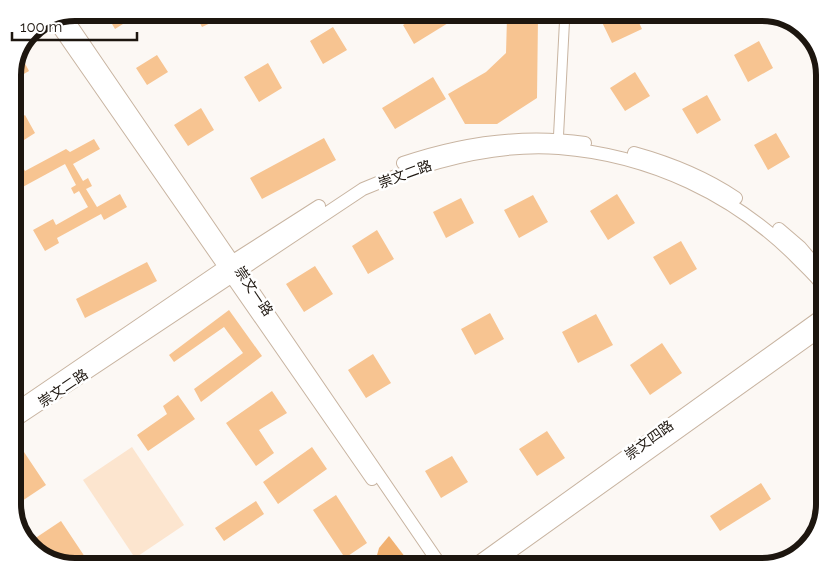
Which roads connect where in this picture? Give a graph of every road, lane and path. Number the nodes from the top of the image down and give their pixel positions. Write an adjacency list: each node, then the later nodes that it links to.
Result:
1 (565, 21): 4 (street)
2 (69, 22): 6 (street, 崇文一路)
3 (57, 25): 6 (street, 崇文一路)
4 (559, 143): 5 (street, 崇文二路); 6 (street, 崇文二路); 7 (street, 崇文二路)
5 (816, 266)
6 (232, 268): 10 (street, 崇文二路); 11 (street, 崇文二路); 12 (street, 崇文一路); 13 (street, 崇文一路)
7 (816, 278)
8 (816, 320): 14 (street, 崇文四路)
9 (816, 334): 15 (street, 崇文四路)
10 (21, 406)
11 (21, 416)
12 (427, 558)
13 (435, 558)
14 (485, 558)
15 (502, 558)

